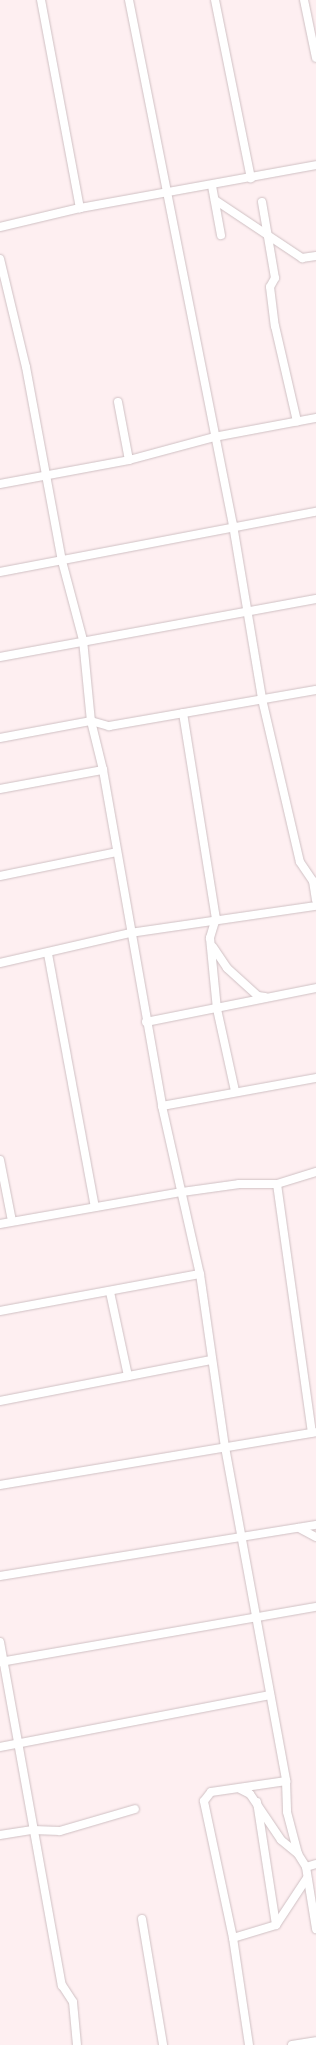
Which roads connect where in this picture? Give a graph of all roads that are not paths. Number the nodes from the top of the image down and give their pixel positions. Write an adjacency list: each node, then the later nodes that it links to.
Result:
1 (41, 0): 12 (street)
2 (129, 0): 9 (street)
3 (216, 0): 7 (street)
4 (304, 0): 5 (street)
5 (316, 58)
6 (316, 165): 7 (street)
7 (251, 178): 8 (street)
8 (212, 186): 9 (street); 10 (street)
9 (167, 191): 12 (street); 21 (street)
10 (215, 200): 14 (street); 15 (street)
11 (262, 202): 15 (street)
12 (80, 208): 13 (street)
13 (0, 227)
14 (221, 235)
15 (267, 236): 16 (street); 20 (street)
16 (316, 256)
17 (0, 259): 23 (street)
18 (118, 402): 22 (street)
19 (316, 418): 20 (street)
20 (297, 421): 21 (street)
21 (214, 437): 22 (street); 26 (street)
22 (129, 460): 23 (street)
23 (46, 477): 24 (street); 27 (street)
24 (0, 484)
25 (316, 512): 26 (street)
26 (233, 525): 27 (street); 30 (street)
27 (62, 560): 28 (street); 31 (street)
28 (0, 572)
29 (316, 599): 30 (street)
30 (248, 610): 31 (street); 34 (street)
31 (83, 640): 32 (street); 36 (street)
32 (0, 657)
33 (316, 690): 34 (street)
34 (262, 699): 35 (street); 42 (street)
35 (183, 713): 36 (street); 44 (street)
36 (91, 721): 37 (street); 38 (street)
37 (0, 738)
38 (103, 770): 39 (street); 40 (street)
39 (0, 789)
40 (117, 852): 41 (street); 45 (street)
41 (0, 876)
42 (316, 900)
43 (316, 906): 44 (street)
44 (216, 918): 45 (street); 46 (street)
45 (130, 933): 47 (street); 52 (street)
46 (212, 944): 50 (street); 51 (street)
47 (48, 954): 48 (street); 60 (street)
48 (0, 964)
49 (316, 988): 50 (street)
50 (268, 997): 51 (street)
51 (217, 1009): 52 (street); 54 (street)
52 (146, 1022): 55 (street)
53 (316, 1078): 54 (street)
54 (235, 1091): 55 (street)
55 (162, 1106): 59 (street)
56 (0, 1160): 61 (street)
57 (316, 1172): 58 (street)
58 (277, 1184): 59 (street); 69 (street)
59 (182, 1192): 60 (street); 63 (street)
60 (96, 1208): 61 (street)
61 (12, 1221): 62 (street)
62 (0, 1224)
63 (200, 1274): 64 (street); 66 (street)
64 (110, 1292): 65 (street); 67 (street)
65 (0, 1311)
66 (211, 1360): 67 (street); 70 (street)
67 (128, 1376): 68 (street)
68 (0, 1401)
69 (314, 1432): 70 (street)
70 (225, 1447): 71 (street); 74 (street)
71 (0, 1485)
72 (316, 1525): 73 (street)
73 (299, 1528): 74 (street); 75 (street)
74 (242, 1535): 76 (street); 78 (street)
75 (316, 1536)
76 (0, 1576)
77 (316, 1607): 78 (street)
78 (254, 1617): 80 (street); 81 (street)
79 (0, 1642): 80 (street)
80 (2, 1662): 82 (street)
81 (270, 1695): 82 (street); 84 (street)
82 (18, 1743): 83 (street); 88 (street)
83 (0, 1746)
84 (286, 1781): 85 (street); 90 (street)
85 (240, 1789): 86 (street); 97 (street)
86 (257, 1802): 90 (street); 95 (street)
87 (135, 1809): 88 (street)
88 (33, 1830): 89 (street); 99 (street)
89 (0, 1835)
90 (298, 1854): 92 (street)
91 (316, 1864): 92 (street)
92 (306, 1867): 93 (street)
93 (307, 1878): 95 (street); 96 (street)
94 (142, 1920): 100 (street)
95 (276, 1925): 97 (street)
96 (316, 1929)
97 (233, 1938): 101 (street)
98 (316, 2041): 102 (street)
99 (76, 2045)
100 (163, 2045)
101 (249, 2045)
102 (292, 2045)

